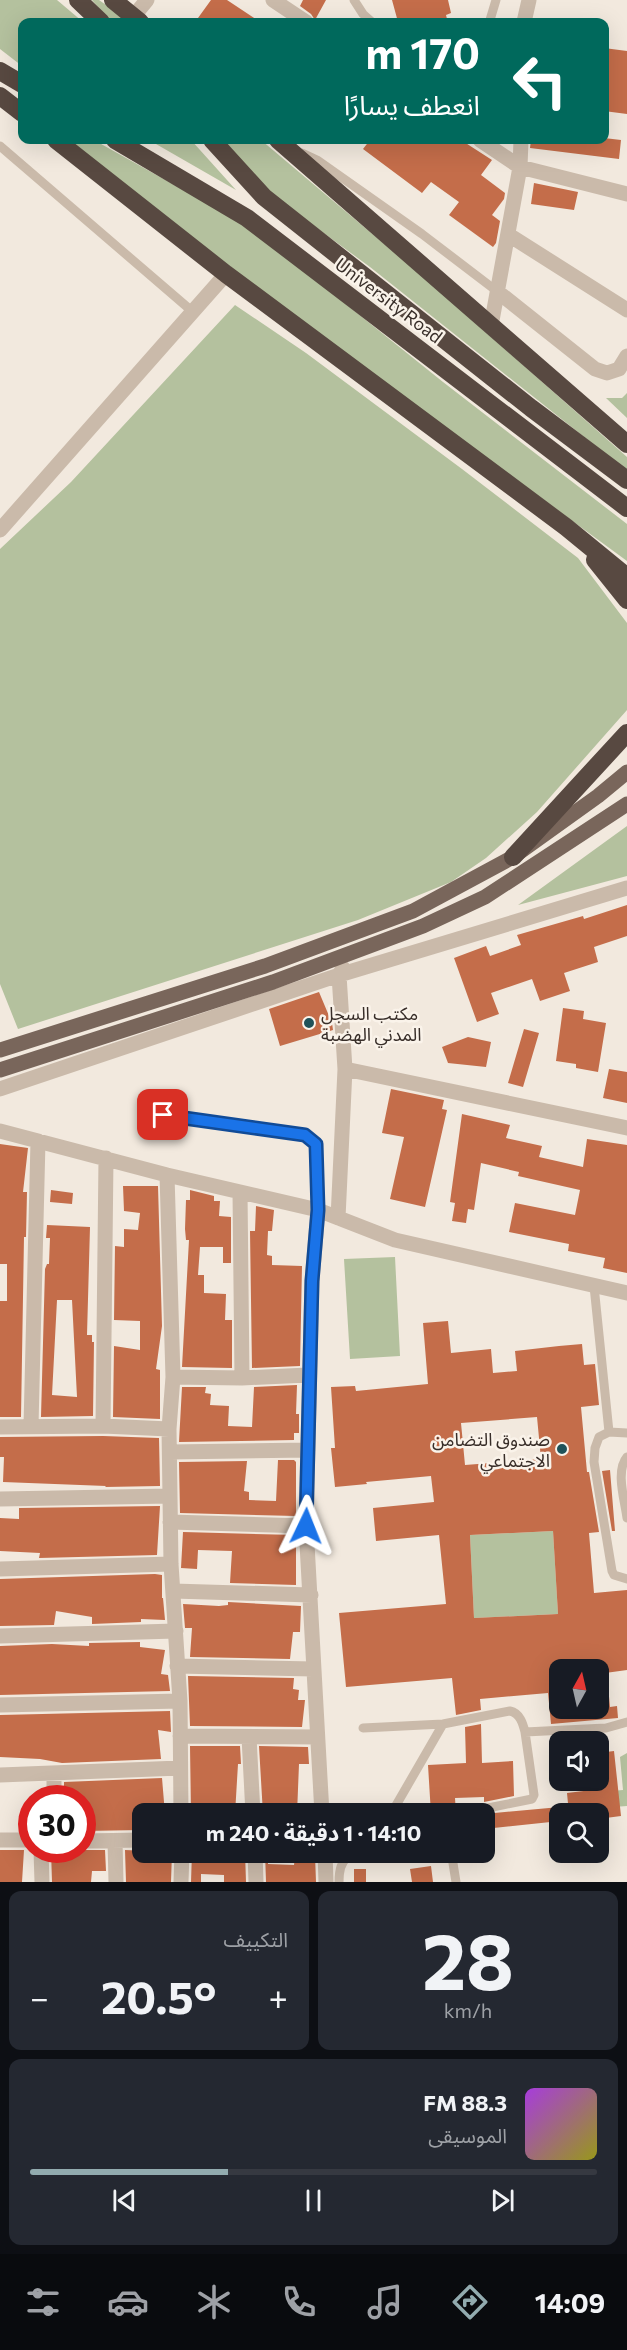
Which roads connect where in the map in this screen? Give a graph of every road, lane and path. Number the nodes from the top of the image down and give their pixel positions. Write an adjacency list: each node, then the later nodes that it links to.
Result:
1 (78, 0): 8 (highway)
2 (113, 0): 9 (highway)
3 (147, 0): 10 (street)
4 (273, 0): 11 (street)
5 (354, 0): 12 (lane)
6 (496, 0): 13 (lane)
7 (529, 0): 14 (street)
8 (97, 18)
9 (134, 18)
10 (137, 18)
11 (300, 18)
12 (368, 18)
13 (493, 18)
14 (525, 18)
15 (0, 71): 16 (highway)
16 (18, 82)
17 (0, 96): 18 (highway)
18 (18, 110)
19 (61, 144): 30 (highway)
20 (123, 144): 38 (highway, University Road)
21 (216, 144): 37 (highway, University Road)
22 (283, 144): 34 (highway)
23 (285, 144): 31 (lane)
24 (486, 144): 27 (street)
25 (521, 144): 27 (street)
26 (0, 146): 33 (lane)
27 (520, 167): 28 (street); 29 (street)
28 (627, 194)
29 (509, 235): 31 (street); 32 (street)
30 (226, 274): 33 (street); 39 (highway)
31 (498, 292): 34 (street); 35 (street)
32 (627, 310)
33 (192, 312): 40 (street)
34 (491, 326): 36 (highway)
35 (627, 356)
36 (627, 444)
37 (627, 480)
38 (627, 508)
39 (566, 527): 41 (highway); 42 (highway)
40 (0, 530)
41 (627, 577)
42 (627, 600)
43 (627, 733): 46 (highway)
44 (627, 772): 46 (main road)
45 (627, 804): 48 (main road)
46 (513, 857): 49 (main road)
47 (627, 888): 50 (street)
48 (352, 953): 50 (street); 51 (main road)
49 (265, 966): 51 (main road); 52 (main road)
50 (339, 975): 53 (street); 55 (street)
51 (273, 982): 54 (main road)
52 (0, 1050)
53 (345, 1068): 57 (street); 64 (street)
54 (0, 1070)
55 (0, 1089)
56 (163, 1115): 63 (lane)
57 (627, 1128)
58 (0, 1131): 59 (street)
59 (38, 1142): 60 (street); 70 (street)
60 (106, 1158): 61 (street); 71 (street)
61 (167, 1175): 62 (street); 68 (street)
62 (240, 1192): 63 (street); 69 (street)
63 (318, 1210): 64 (street); 67 (street)
64 (338, 1218): 65 (street)
65 (594, 1286): 66 (street); 74 (lane)
66 (627, 1293)
67 (308, 1375): 69 (street); 76 (street)
68 (172, 1377): 69 (street); 73 (street)
69 (242, 1378)
70 (31, 1426): 71 (street); 72 (street)
71 (103, 1426): 73 (street)
72 (0, 1427)
73 (169, 1429): 77 (street)
74 (609, 1432): 75 (lane); 86 (lane)
75 (627, 1433)
76 (308, 1450): 77 (street); 83 (street)
77 (170, 1452): 79 (street)
78 (627, 1457): 81 (lane)
79 (170, 1496): 80 (street); 82 (street)
80 (0, 1499)
81 (627, 1518)
82 (170, 1522): 83 (street); 84 (street)
83 (306, 1526): 88 (street)
84 (171, 1564): 85 (street); 87 (street)
85 (0, 1569)
86 (627, 1579)
87 (173, 1591): 88 (street); 89 (street)
88 (311, 1595): 92 (street)
89 (176, 1630): 90 (street); 91 (street)
90 (0, 1636)
91 (177, 1666): 92 (street); 93 (street)
92 (313, 1669): 101 (street)
93 (180, 1701): 94 (street); 99 (street)
94 (0, 1705)
95 (627, 1722): 98 (lane)
96 (443, 1724): 97 (lane); 98 (lane); 109 (lane)
97 (363, 1728)
98 (525, 1732): 110 (lane)
99 (180, 1736): 100 (street); 102 (street)
100 (249, 1737): 101 (street); 107 (street)
101 (317, 1737): 108 (street)
102 (180, 1768): 103 (street); 106 (street)
103 (54, 1773): 104 (street); 105 (street)
104 (0, 1775)
105 (54, 1785)
106 (181, 1803)
107 (252, 1803)
108 (321, 1803)
109 (397, 1803)
110 (495, 1806)
111 (0, 1840): 112 (street)
112 (18, 1840)
113 (132, 1840): 115 (street)
114 (96, 1841): 115 (street)
115 (115, 1841): 123 (street)
116 (41, 1863): 122 (street)
117 (182, 1863): 124 (street)
118 (255, 1863): 125 (street)
119 (325, 1863): 126 (street)
120 (341, 1863): 127 (lane)
121 (453, 1863): 128 (lane)
122 (42, 1882)
123 (116, 1882)
124 (181, 1882)
125 (256, 1882)
126 (326, 1882)
127 (339, 1882)
128 (456, 1882)

